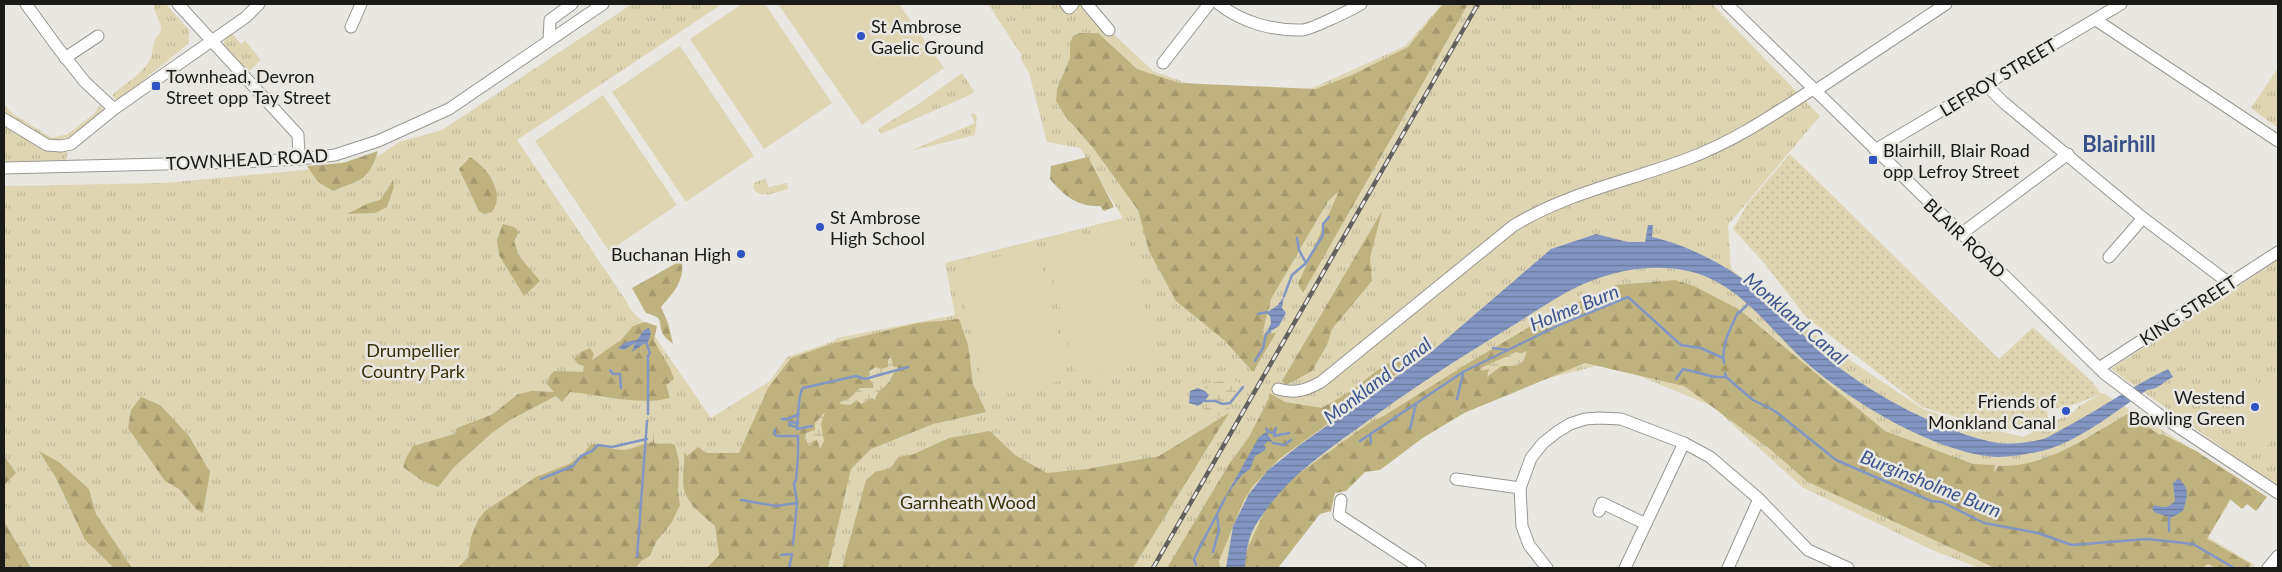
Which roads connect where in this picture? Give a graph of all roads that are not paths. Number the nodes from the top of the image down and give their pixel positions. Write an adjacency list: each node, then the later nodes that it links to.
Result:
1 (26, 4): 22 (street)
2 (178, 4): 20 (street)
3 (259, 4): 20 (street)
4 (361, 4): 17 (street)
5 (572, 4): 21 (street)
6 (603, 4): 21 (street, TOWNHEAD ROAD)
7 (1066, 4): 8 (street)
8 (1073, 4)
9 (1086, 4): 18 (street)
10 (1209, 4): 23 (street)
11 (1219, 4): 12 (street)
12 (1361, 4)
13 (1727, 4): 25 (street, BLAIR ROAD)
14 (1946, 4): 25 (street)
15 (2121, 4): 16 (street, LEFROY STREET)
16 (2096, 20): 24 (street, LEFROY STREET); 29 (street)
17 (352, 27)
18 (1109, 30)
19 (98, 36): 22 (street)
20 (211, 40): 26 (street); 28 (street)
21 (549, 40): 32 (street, TOWNHEAD ROAD)
22 (66, 58): 26 (street)
23 (1163, 63)
24 (1984, 84): 30 (street, LEFROY STREET); 31 (street)
25 (1814, 90): 30 (street, BLAIR ROAD); 41 (street)
26 (114, 109): 27 (street)
27 (4, 118)
28 (298, 136): 32 (street); 33 (street)
29 (2278, 141)
30 (1875, 150): 36 (street, BLAIR ROAD)
31 (2068, 154): 35 (street); 36 (street)
32 (318, 157): 33 (street, TOWNHEAD ROAD)
33 (299, 159): 34 (street, TOWNHEAD ROAD)
34 (4, 168)
35 (2143, 218): 38 (street); 39 (street)
36 (1961, 234): 40 (street, BLAIR ROAD)
37 (2278, 252): 39 (street, KING STREET)
38 (2109, 257)
39 (2229, 283): 40 (street, KING STREET)
40 (2098, 368): 45 (street, BLAIR ROAD)
41 (1278, 389)
42 (1684, 443): 44 (street); 46 (street); 49 (street)
43 (1456, 479): 44 (street)
44 (1520, 488): 52 (street)
45 (2278, 494)
46 (1759, 499): 54 (street); 55 (street)
47 (1341, 500): 51 (street)
48 (1602, 503): 49 (street)
49 (1646, 524): 53 (street)
50 (2278, 556): 56 (street)
51 (1420, 568)
52 (1547, 568)
53 (1625, 568)
54 (1728, 568)
55 (1848, 568)
56 (2268, 568)

